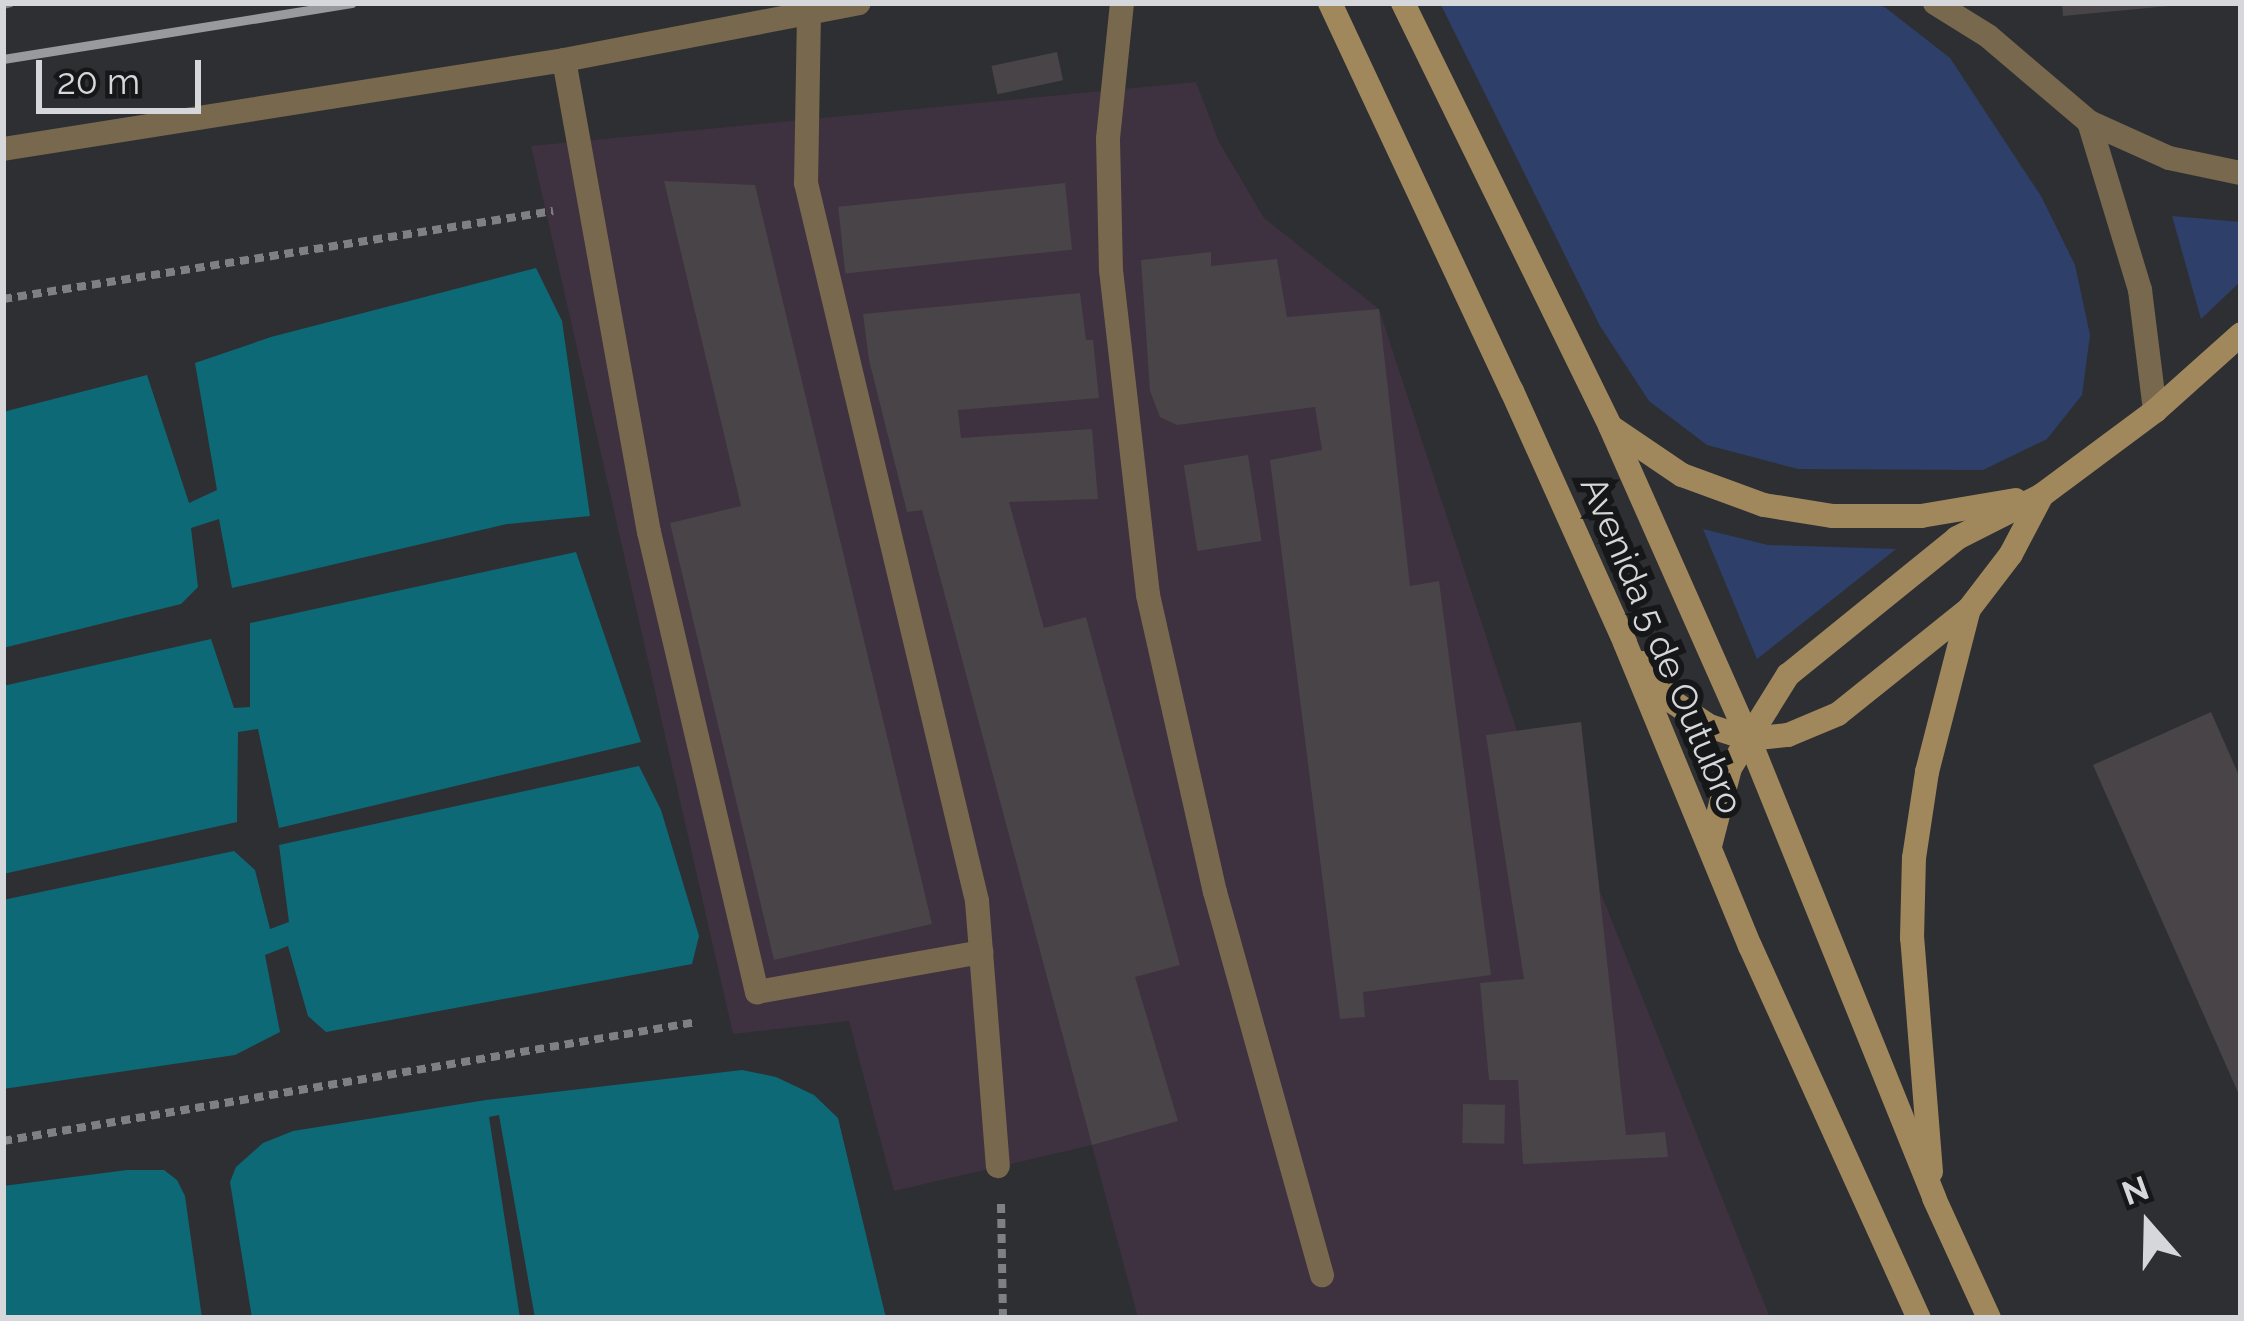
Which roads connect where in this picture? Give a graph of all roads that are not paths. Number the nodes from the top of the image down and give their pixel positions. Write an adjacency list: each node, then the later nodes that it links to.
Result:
1 (860, 3): 5 (street)
2 (1122, 3): 22 (street)
3 (1403, 3): 13 (main road, Avenida 5 de Outubro)
4 (1935, 3): 8 (street)
5 (808, 13): 7 (street); 19 (street)
6 (1334, 13): 16 (main road, Avenida 5 de Outubro)
7 (563, 60): 9 (street); 19 (street)
8 (2089, 122): 10 (street); 12 (street)
9 (3, 149)
10 (2241, 173)
11 (2241, 334): 12 (main road)
12 (2155, 411): 14 (main road)
13 (1610, 426): 14 (main road); 17 (main road, Avenida 5 de Outubro)
14 (2042, 495): 15 (main road); 17 (main road)
15 (1969, 609): 17 (main road); 21 (main road)
16 (1625, 643): 17 (main road); 18 (main road, Avenida 5 de Outubro)
17 (1749, 739): 18 (main road); 21 (main road, Avenida 5 de Outubro)
18 (1709, 848): 23 (main road, Avenida 5 de Outubro)
19 (981, 952): 20 (street)
20 (998, 1166)
21 (1934, 1198): 24 (main road, Avenida 5 de Outubro)
22 (1322, 1275)
23 (1919, 1318)
24 (1989, 1318)

